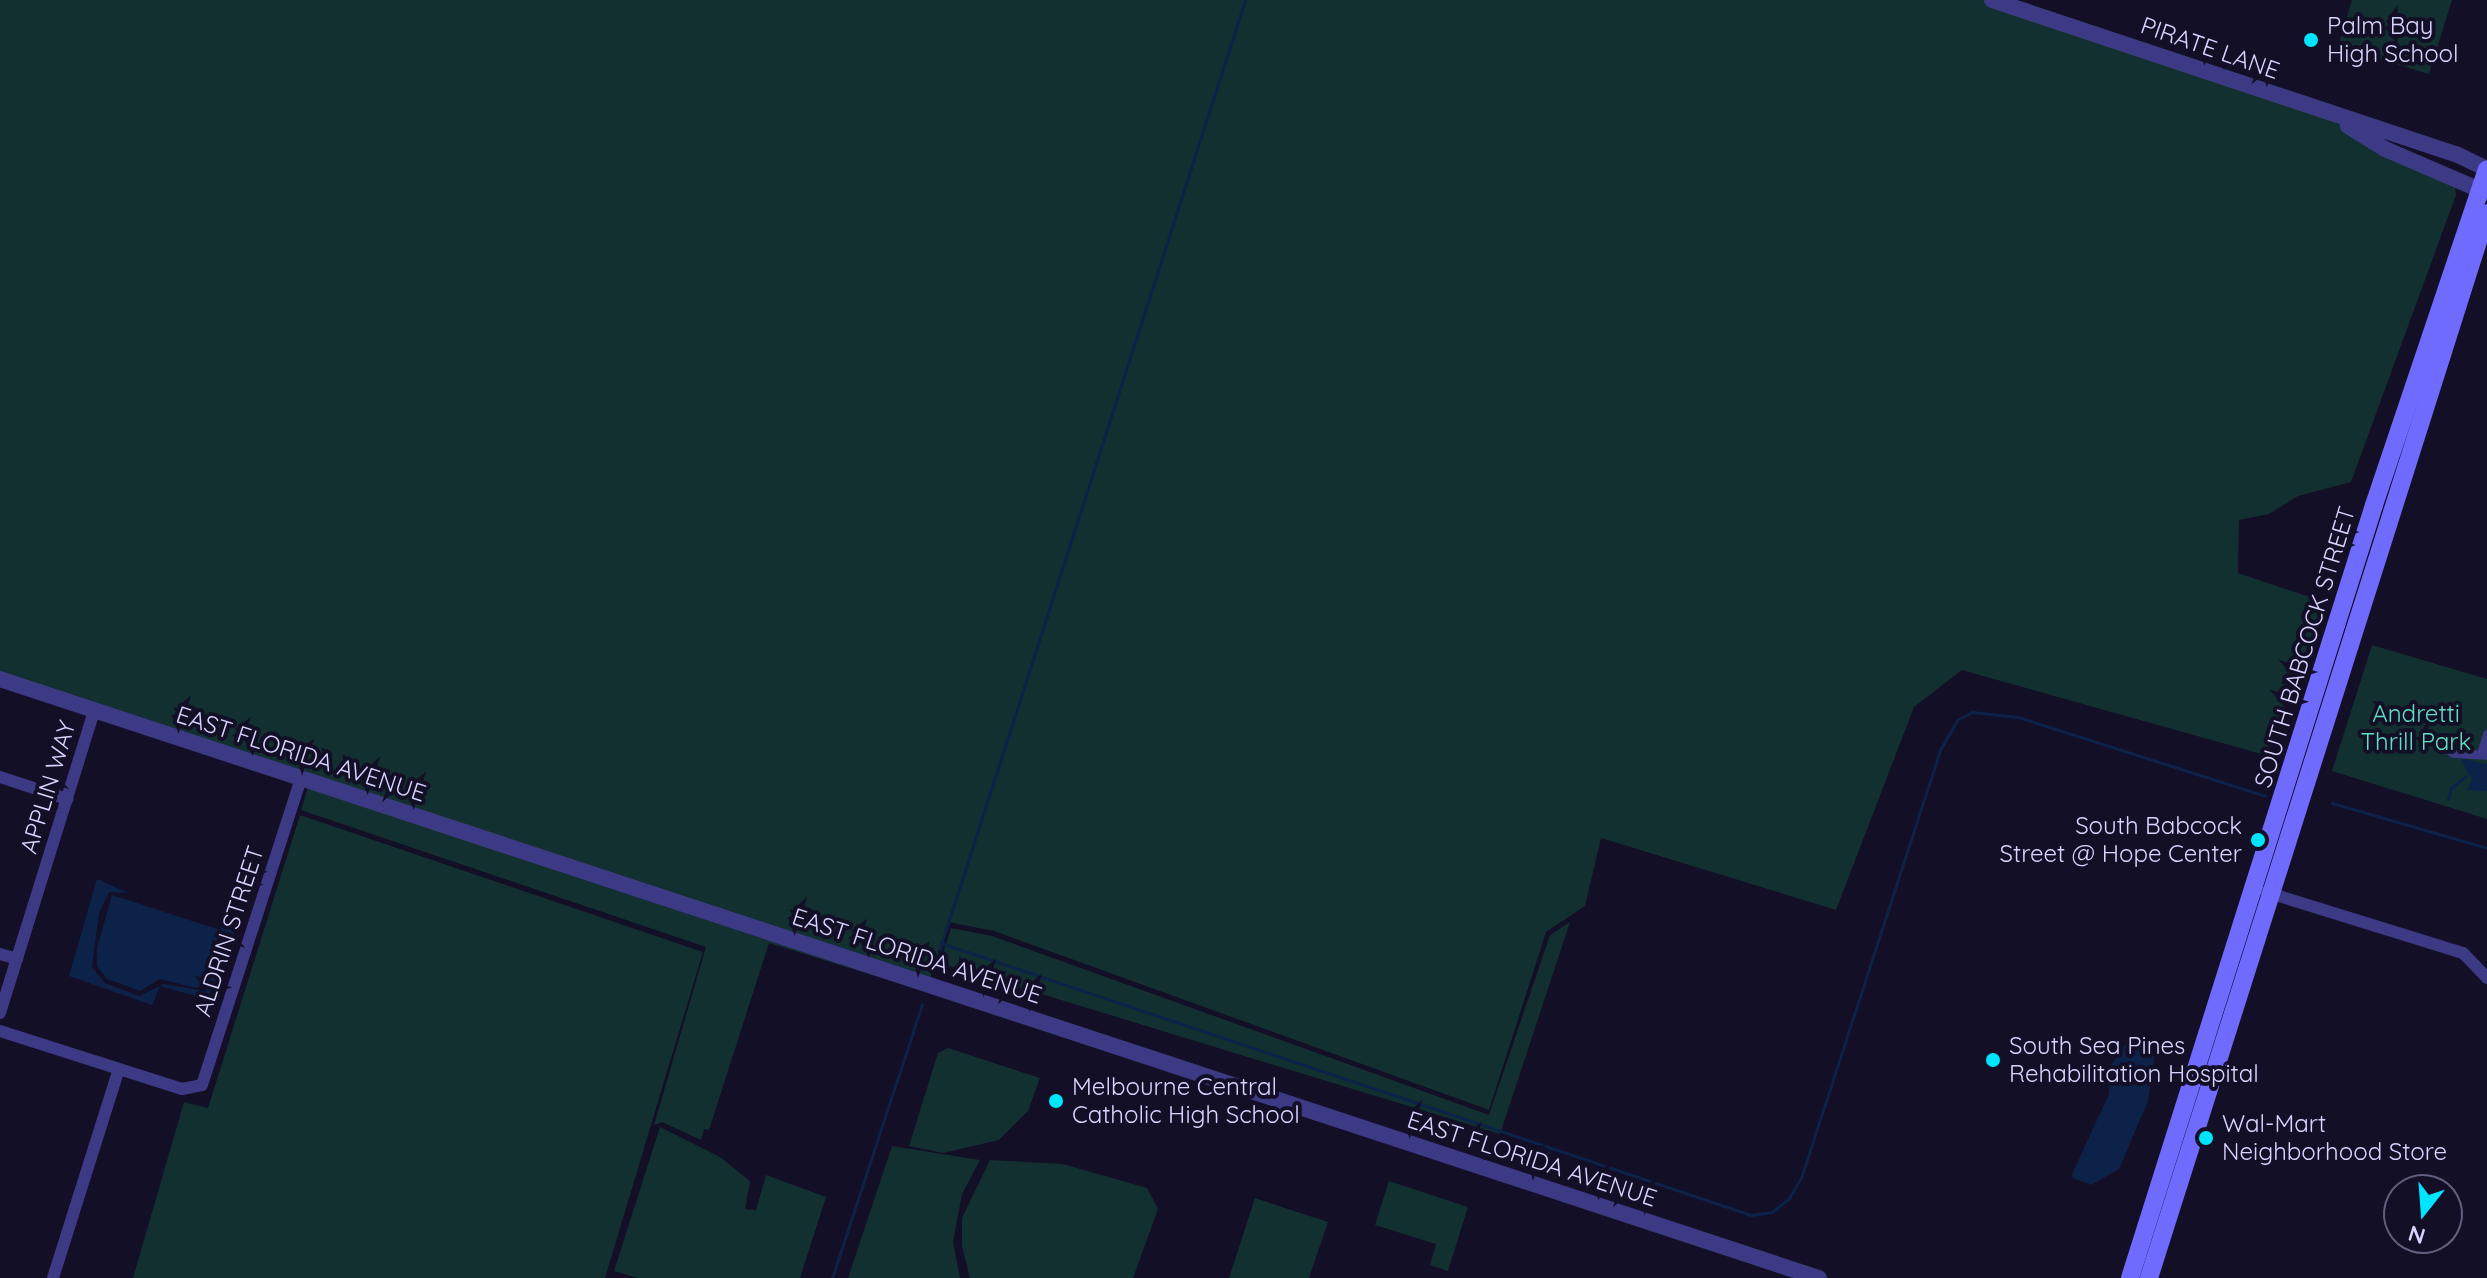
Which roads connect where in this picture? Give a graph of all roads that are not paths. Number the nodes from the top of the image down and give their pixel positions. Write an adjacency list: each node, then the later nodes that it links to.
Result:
1 (1992, 0): 2 (street, PIRATE LANE)
2 (2322, 111): 3 (street, PIRATE LANE); 4 (street, PIRATE LANE)
3 (2487, 169): 4 (main road, SOUTH BABCOCK STREET)
4 (2483, 191): 14 (main road, SOUTH BABCOCK STREET)
5 (2487, 213): 14 (main road, SOUTH BABCOCK STREET)
6 (0, 679): 7 (street, EAST FLORIDA AVENUE)
7 (94, 711): 12 (street, EAST FLORIDA AVENUE); 13 (street, APPLIN WAY)
8 (2487, 734): 10 (street)
9 (2435, 742): 10 (street)
10 (2484, 754)
11 (0, 777): 13 (street)
12 (301, 779): 20 (street, ALDRIN STREET); 22 (street, EAST FLORIDA AVENUE)
13 (67, 799): 16 (street, APPLIN WAY)
14 (2264, 891): 17 (street); 23 (main road, SOUTH BABCOCK STREET); 24 (main road, SOUTH BABCOCK STREET)
15 (0, 954): 16 (street)
16 (17, 959): 18 (street, APPLIN WAY)
17 (2487, 978)
18 (0, 1013)
19 (0, 1031): 20 (street)
20 (119, 1069): 21 (street)
21 (53, 1278)
22 (1819, 1278)
23 (2130, 1278)
24 (2149, 1278)

